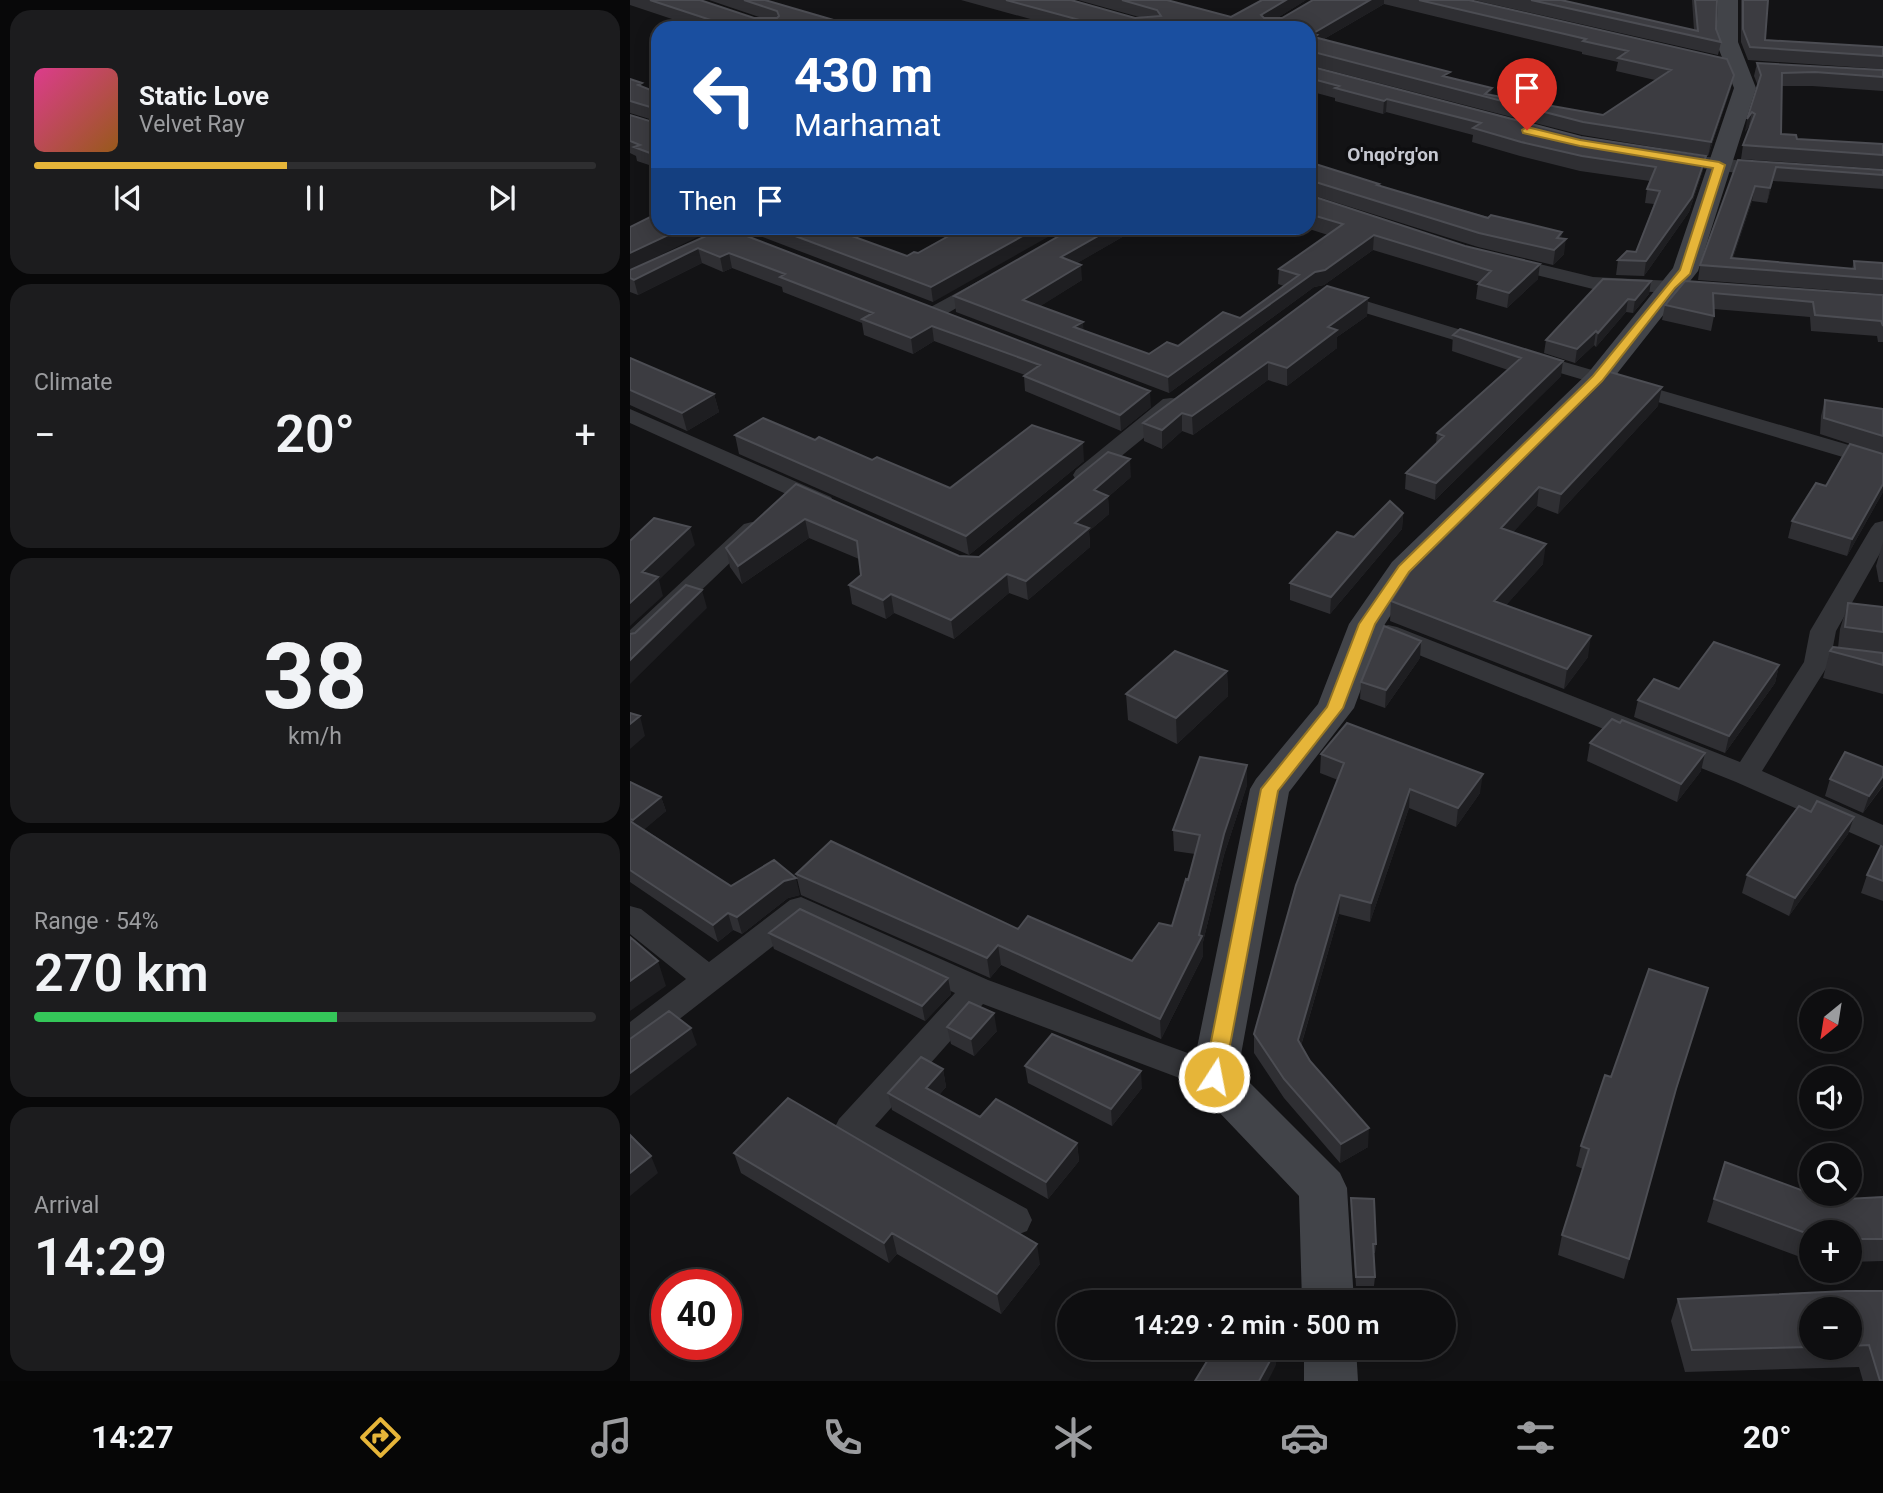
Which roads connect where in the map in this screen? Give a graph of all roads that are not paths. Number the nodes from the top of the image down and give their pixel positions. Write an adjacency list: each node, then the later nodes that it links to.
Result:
1 (1728, 0): 3 (street)
2 (1656, 155): 3 (street)
3 (1719, 165): 4 (street); 7 (street)
4 (1787, 170)
5 (1485, 257): 7 (street)
6 (1001, 273): 10 (street)
7 (1670, 286): 8 (street); 12 (street)
8 (1710, 289)
9 (1312, 301): 12 (street)
10 (928, 310): 11 (street)
11 (959, 322)
12 (1598, 379): 17 (street); 22 (street)
13 (1192, 388): 15 (street)
14 (1146, 395): 15 (street)
15 (1171, 404): 19 (street)
16 (630, 415): 18 (street)
17 (1883, 462)
18 (794, 490): 20 (street); 23 (street)
19 (1066, 490)
20 (845, 512)
21 (1883, 528): 24 (street)
22 (1367, 624): 26 (street); 32 (street)
23 (630, 644)
24 (1817, 662): 25 (street); 26 (street)
25 (1844, 665)
26 (1746, 775): 27 (street)
27 (1883, 836)
28 (630, 917): 29 (street)
29 (709, 980): 30 (street); 31 (street)
30 (977, 989): 32 (street); 33 (street)
31 (630, 1040)
32 (1214, 1077): 34 (street)
33 (1014, 1220)
34 (1327, 1290)
35 (1330, 1360): 36 (street)
36 (1331, 1381)

